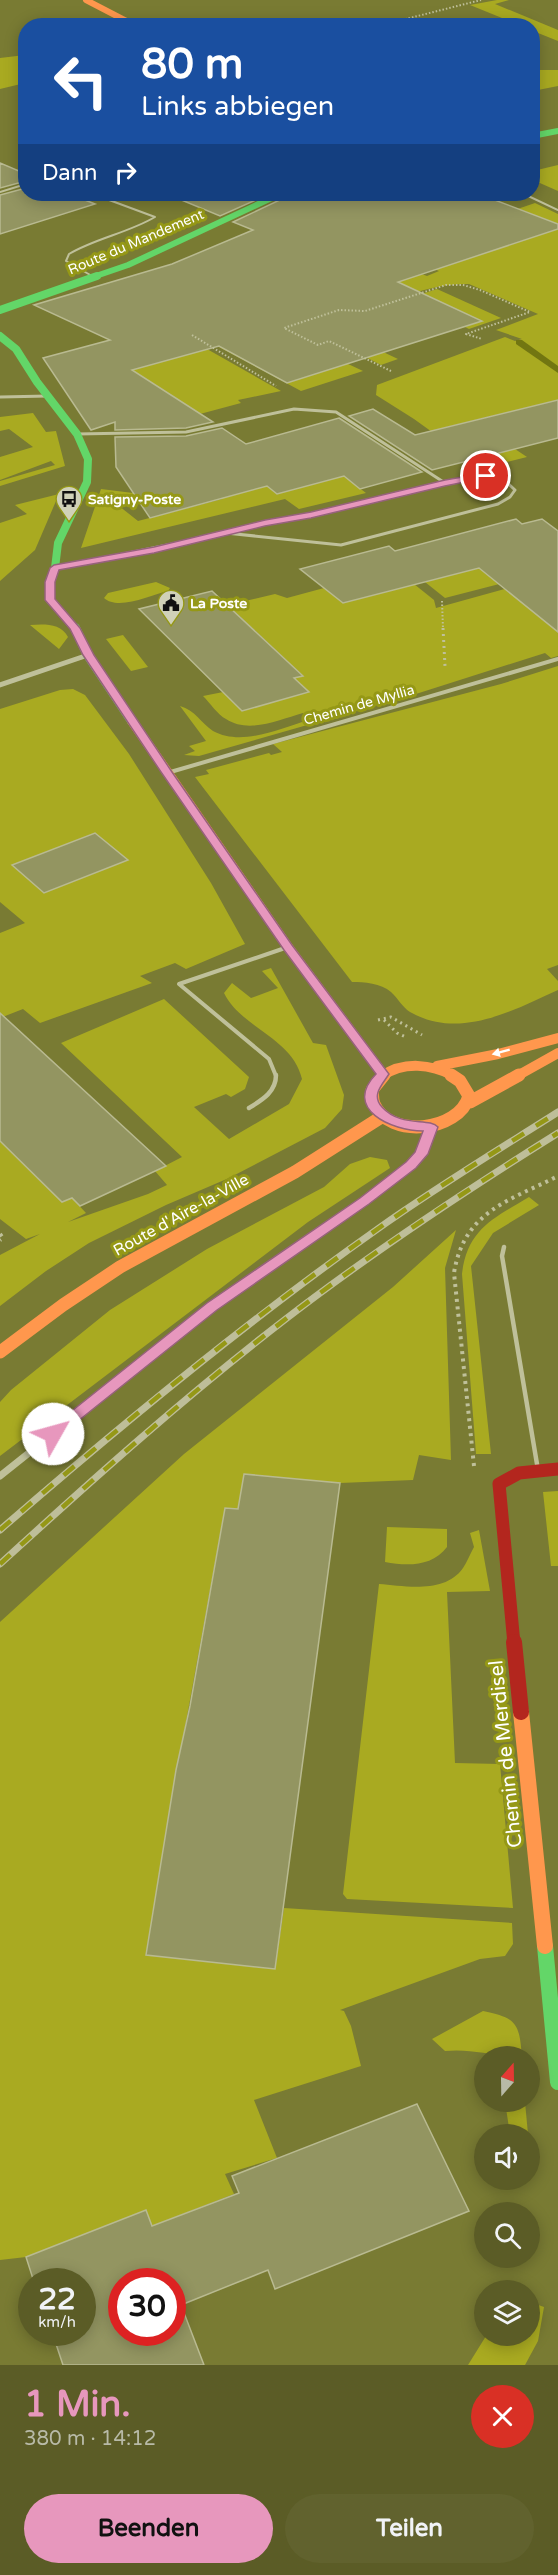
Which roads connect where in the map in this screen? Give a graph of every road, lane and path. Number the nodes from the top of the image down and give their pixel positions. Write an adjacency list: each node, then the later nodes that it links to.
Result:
1 (86, 0): 3 (street)
2 (481, 0): 4 (path)
3 (121, 18)
4 (410, 18)
5 (558, 131): 6 (street)
6 (540, 134)
7 (18, 186): 8 (lane)
8 (0, 192)
9 (112, 201): 13 (lane)
10 (265, 201): 13 (street, Route du Mandement)
11 (539, 201): 12 (lane)
12 (558, 210)
13 (95, 278): 14 (street, Route du Mandement)
14 (0, 310)
15 (192, 335): 21 (path)
16 (0, 336): 19 (street)
17 (482, 339): 18 (path)
18 (391, 371)
19 (48, 396): 20 (lane); 22 (street)
20 (0, 397)
21 (294, 409): 22 (lane); 23 (lane)
22 (77, 434): 25 (street)
23 (445, 483): 24 (lane); 24 (lane)
24 (224, 533): 25 (lane)
25 (54, 568): 27 (street)
26 (442, 601): 30 (path)
27 (88, 655): 29 (street); 31 (street)
28 (558, 659): 30 (lane, Chemin de Myllia)
29 (0, 685)
30 (447, 691): 31 (lane, Chemin de Myllia)
31 (167, 772): 32 (street)
32 (288, 947): 33 (street); 40 (lane)
33 (348, 1028): 34 (path); 38 (street)
34 (431, 1038)
35 (558, 1038): 37 (street, one-way to 37)
36 (558, 1053): 39 (street)
37 (435, 1066): 38 (street); 39 (street)
38 (383, 1074): 41 (street)
39 (470, 1102): 42 (street)
40 (249, 1108)
41 (383, 1116): 42 (street); 47 (street, Route d'Aire-la-Ville)
42 (431, 1127): 50 (street)
43 (558, 1176): 51 (path)
44 (0, 1234): 45 (path)
45 (0, 1240)
46 (504, 1247): 49 (lane)
47 (0, 1352)
48 (558, 1468): 49 (street)
49 (538, 1470): 51 (street)
50 (0, 1476)
51 (499, 1484): 52 (street, Chemin de Merdisel)
52 (558, 2082)

